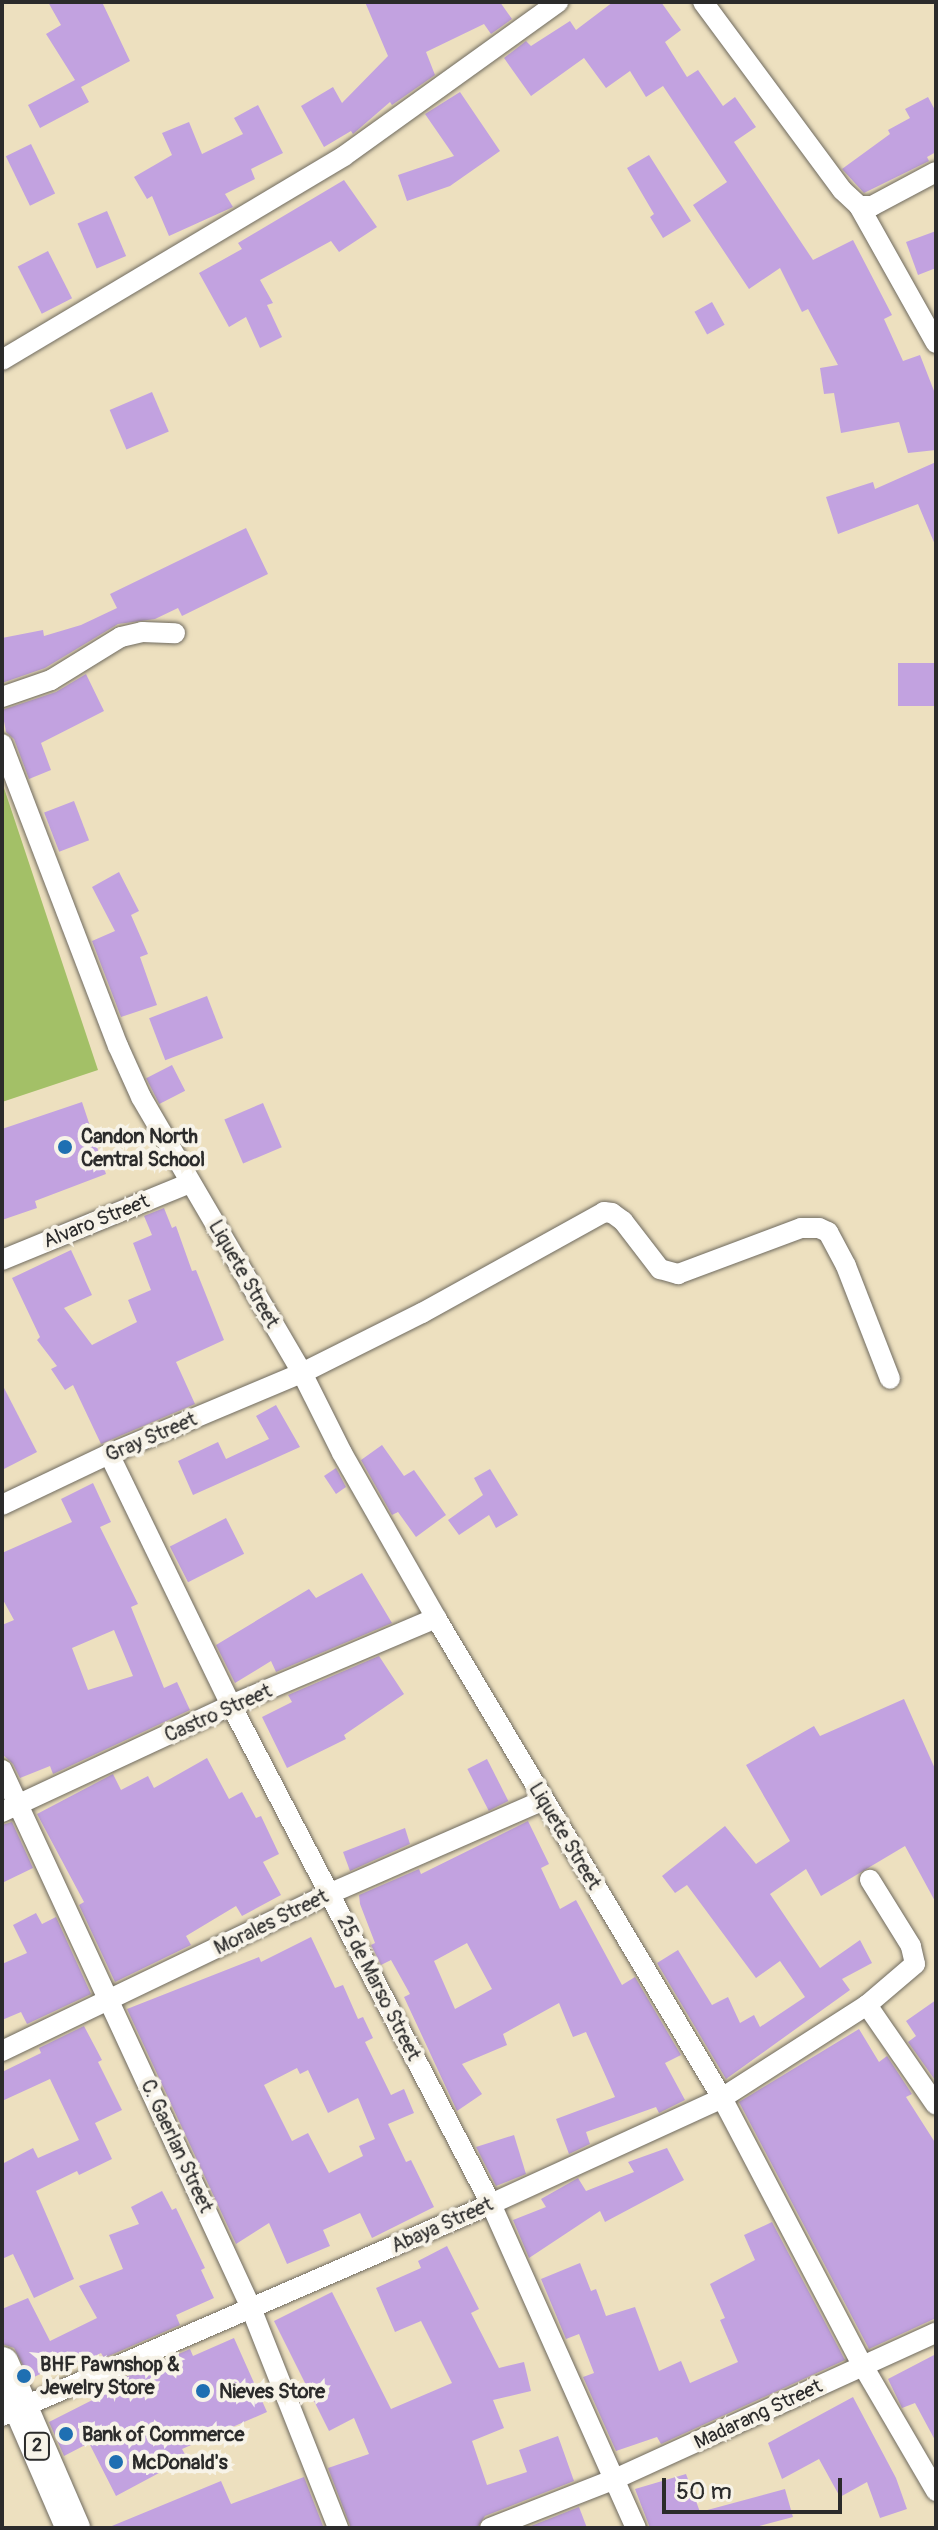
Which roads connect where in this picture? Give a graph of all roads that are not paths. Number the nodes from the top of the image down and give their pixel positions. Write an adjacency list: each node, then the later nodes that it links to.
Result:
1 (558, 2): 6 (street)
2 (703, 2): 4 (street)
3 (936, 172): 4 (street)
4 (859, 206): 5 (street)
5 (936, 343)
6 (2, 360)
7 (175, 633): 8 (street)
8 (2, 697)
9 (2, 744): 10 (street, Liquete Street)
10 (190, 1183): 11 (street, Alvaro Street); 12 (street, Liquete Street)
11 (2, 1260)
12 (302, 1373): 13 (street, Gray Street); 14 (street, Gray Street); 16 (street, Liquete Street)
13 (890, 1379)
14 (109, 1454): 15 (street, Gray Street); 17 (street, 25 de Marso Street)
15 (2, 1505)
16 (436, 1618): 17 (street, Castro Street); 19 (street, Liquete Street)
17 (231, 1705): 20 (street, Castro Street); 22 (street, 25 de Marso Street)
18 (2, 1770): 20 (street, C. Gaerlan Street)
19 (544, 1800): 22 (street, Morales Street); 26 (street, Liquete Street)
20 (10, 1808): 23 (street, C. Gaerlan Street)
21 (870, 1880): 24 (street, Abaya Street)
22 (331, 1893): 23 (street, Morales Street); 28 (street, 25 de Marso Street)
23 (110, 2001): 25 (street, Morales Street); 29 (street, C. Gaerlan Street)
24 (867, 2005): 26 (street, Abaya Street); 27 (street)
25 (2, 2051)
26 (722, 2098): 28 (street, Abaya Street); 32 (street, Liquete Street)
27 (936, 2105)
28 (491, 2204): 29 (street, Abaya Street); 34 (street, 25 de Marso Street)
29 (251, 2308): 33 (street, Abaya Street); 37 (street, C. Gaerlan Street)
30 (936, 2333): 32 (street, Madarang Street)
31 (2, 2364): 33 (main road, 2)
32 (863, 2366): 34 (street, Madarang Street); 35 (street, Liquete Street)
33 (11, 2412): 36 (main road, 2)
34 (615, 2479): 38 (street, Madarang Street); 39 (street, 25 de Marso Street)
35 (936, 2491)
36 (73, 2528)
37 (338, 2528)
38 (490, 2528)
39 (636, 2528)

